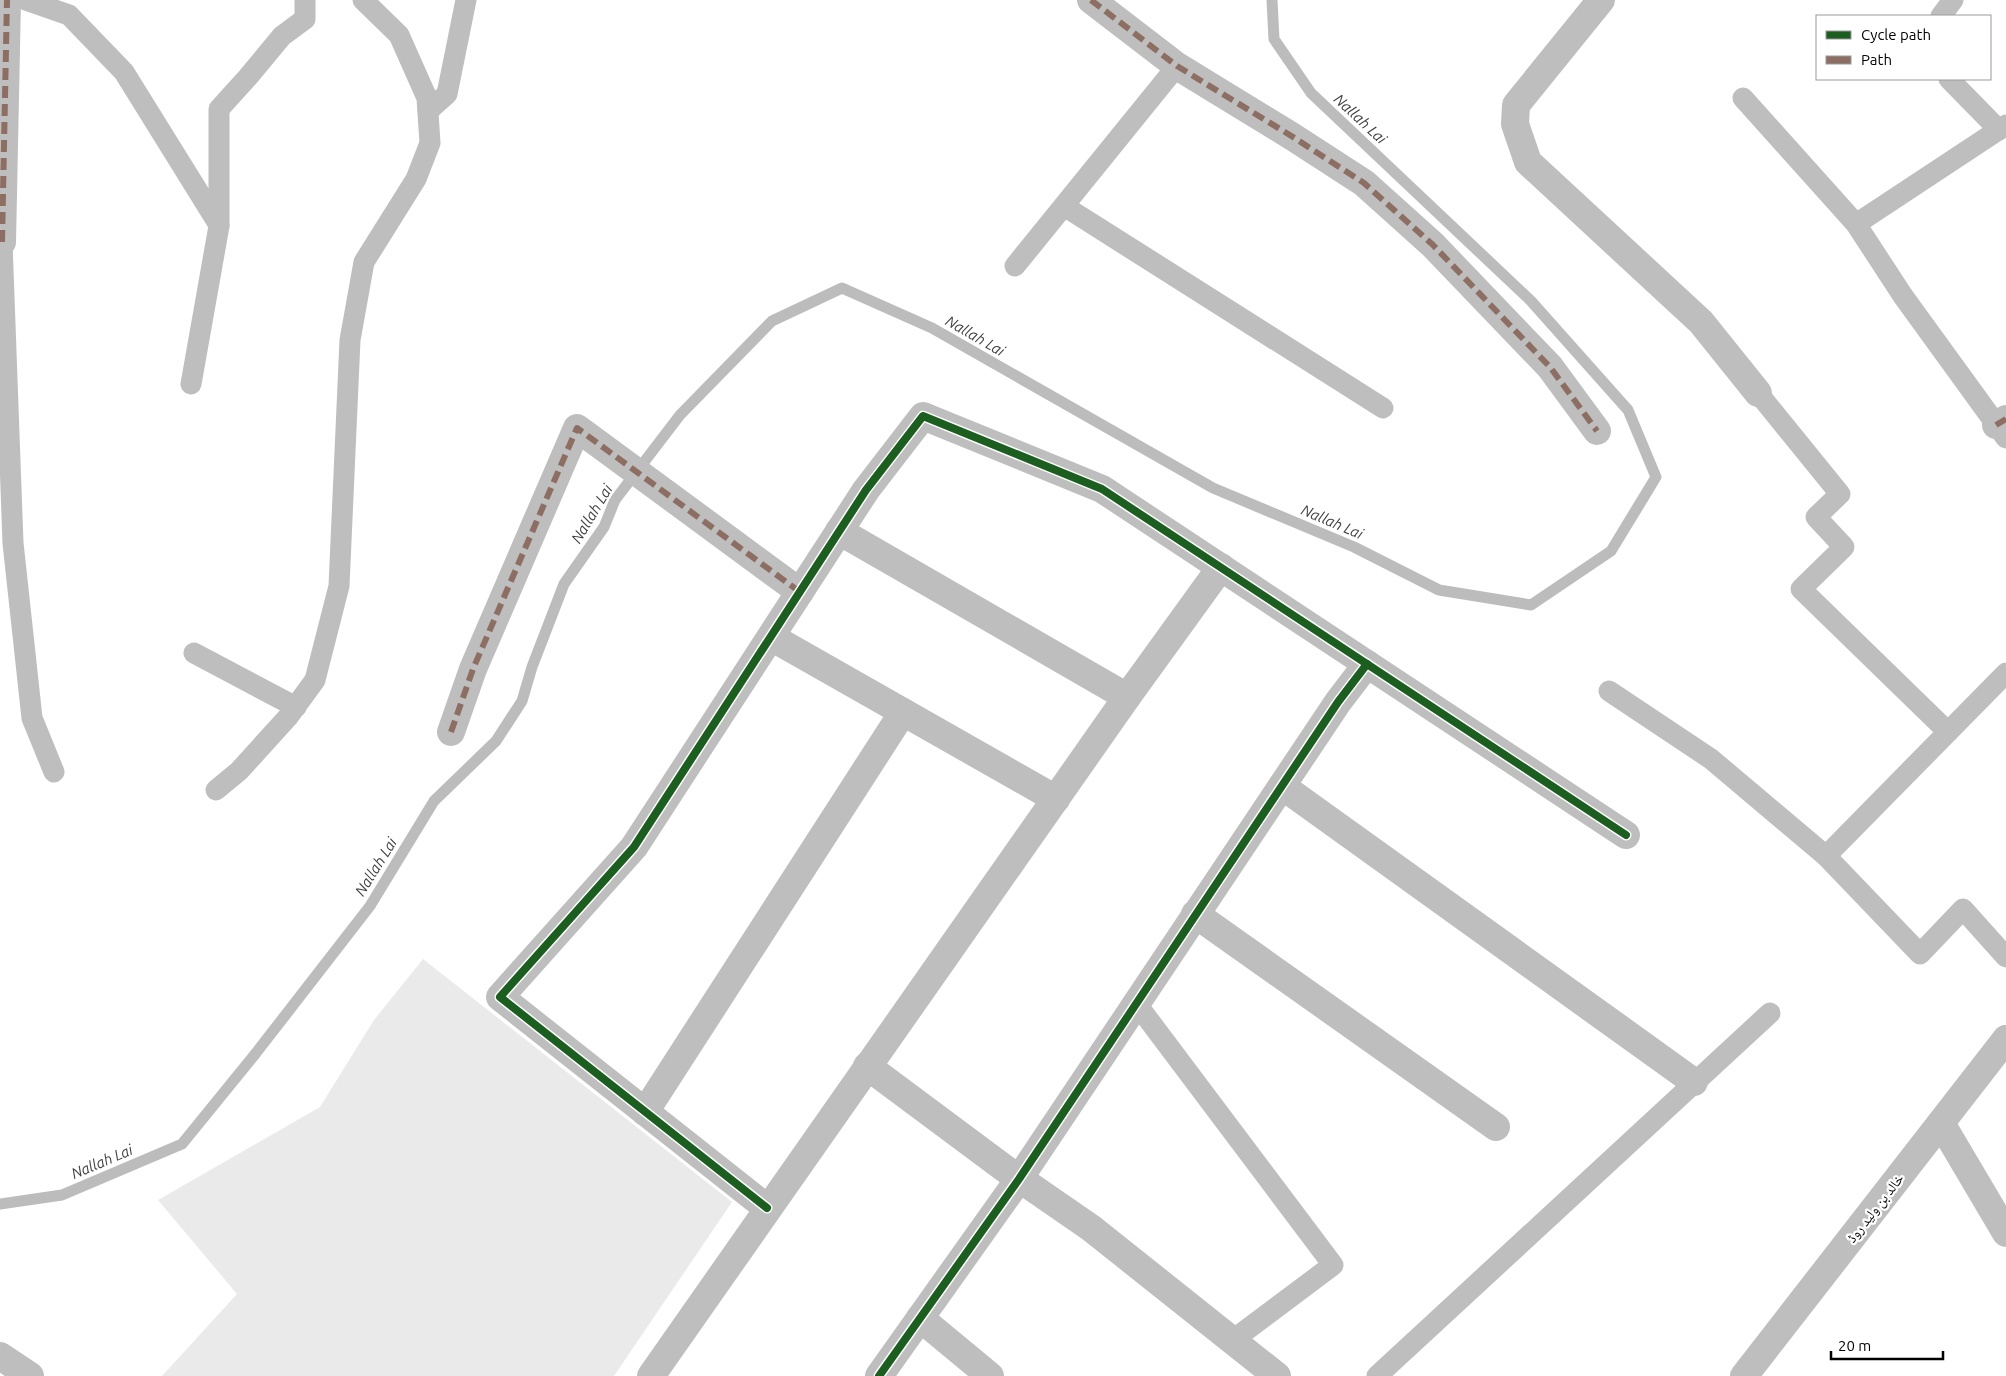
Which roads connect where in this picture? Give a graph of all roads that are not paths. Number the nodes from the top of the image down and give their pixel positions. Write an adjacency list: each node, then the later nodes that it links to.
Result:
1 (7, 0): 18 (street)
2 (26, 0): 17 (lane)
3 (306, 0): 17 (lane)
4 (364, 0): 13 (lane)
5 (466, 0): 13 (lane)
6 (1091, 0): 10 (street)
7 (1601, 0): 21 (street)
8 (1953, 0): 9 (lane)
9 (1942, 15)
10 (1177, 66): 15 (lane); 24 (street)
11 (1950, 80): 14 (lane)
12 (1743, 98): 16 (lane)
13 (428, 111): 34 (lane)
14 (2003, 127): 16 (lane)
15 (1064, 206): 19 (lane); 22 (lane)
16 (1856, 224): 23 (lane)
17 (219, 226): 20 (lane)
18 (2, 242): 38 (lane)
19 (1015, 266)
20 (191, 384)
21 (1758, 393): 37 (lane)
22 (1383, 408)
23 (2003, 428)
24 (1597, 431)
25 (839, 531): 26 (street); 27 (street); 33 (street)
26 (1221, 567): 30 (street); 33 (street)
27 (800, 592): 28 (street); 36 (street)
28 (770, 637): 35 (street); 51 (street)
29 (194, 653): 34 (lane)
30 (1368, 664): 39 (street); 42 (street)
31 (2006, 673): 37 (lane)
32 (1609, 691): 43 (lane)
33 (1127, 697): 41 (street)
34 (296, 707): 40 (lane)
35 (903, 712): 41 (street); 51 (street)
36 (451, 732)
37 (1948, 732): 43 (lane)
38 (54, 772)
39 (1282, 786): 44 (street); 50 (street)
40 (216, 790)
41 (1056, 799): 49 (street)
42 (1626, 835)
43 (1826, 856): 45 (lane)
44 (1195, 914): 46 (street); 53 (street)
45 (2006, 957)
46 (1136, 1003): 54 (street); 58 (lane)
47 (1770, 1012): 50 (lane)
48 (2006, 1039): 52 (street, خالد بن ولید روڈ)
49 (867, 1066): 54 (street); 55 (street)
50 (1694, 1082): 65 (lane)
51 (645, 1112): 55 (street)
52 (1941, 1123): 56 (street); 66 (street, خالد بن ولید روڈ)
53 (1496, 1126)
54 (1019, 1179): 57 (street); 58 (street)
55 (767, 1208): 61 (street)
56 (2006, 1234)
57 (920, 1318): 62 (street); 63 (street)
58 (1233, 1340): 64 (street)
59 (0, 1356): 60 (street)
60 (30, 1376)
61 (650, 1376)
62 (879, 1376)
63 (990, 1376)
64 (1277, 1376)
65 (1377, 1376)
66 (1744, 1376)

